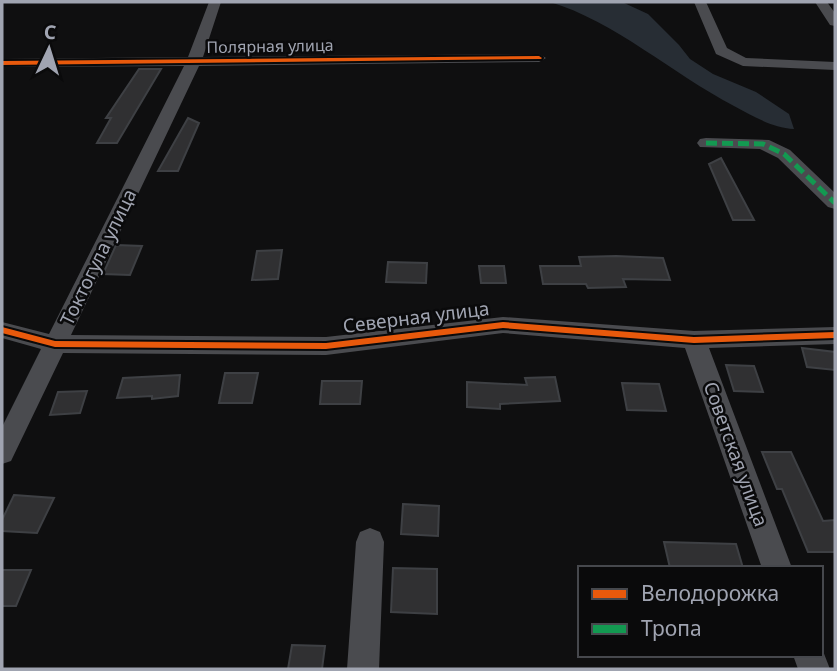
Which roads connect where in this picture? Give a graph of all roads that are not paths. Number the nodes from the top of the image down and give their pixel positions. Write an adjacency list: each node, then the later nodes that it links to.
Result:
1 (215, 2): 6 (street, Токтогула улица)
2 (700, 2): 8 (street)
3 (821, 2): 4 (street)
4 (835, 22)
5 (539, 58): 6 (street, Полярная улица)
6 (194, 61): 7 (street, Полярная улица); 14 (street, Токтогула улица)
7 (2, 63)
8 (835, 66)
9 (706, 144): 10 (street)
10 (835, 203)
11 (2, 330): 14 (street, Северная улица)
12 (835, 335): 13 (street, Северная улица)
13 (694, 340): 14 (street, Северная улица); 17 (street, Советская улица)
14 (55, 344): 15 (street, Токтогула улица)
15 (2, 453)
16 (370, 542): 18 (street)
17 (776, 566)
18 (363, 669)

